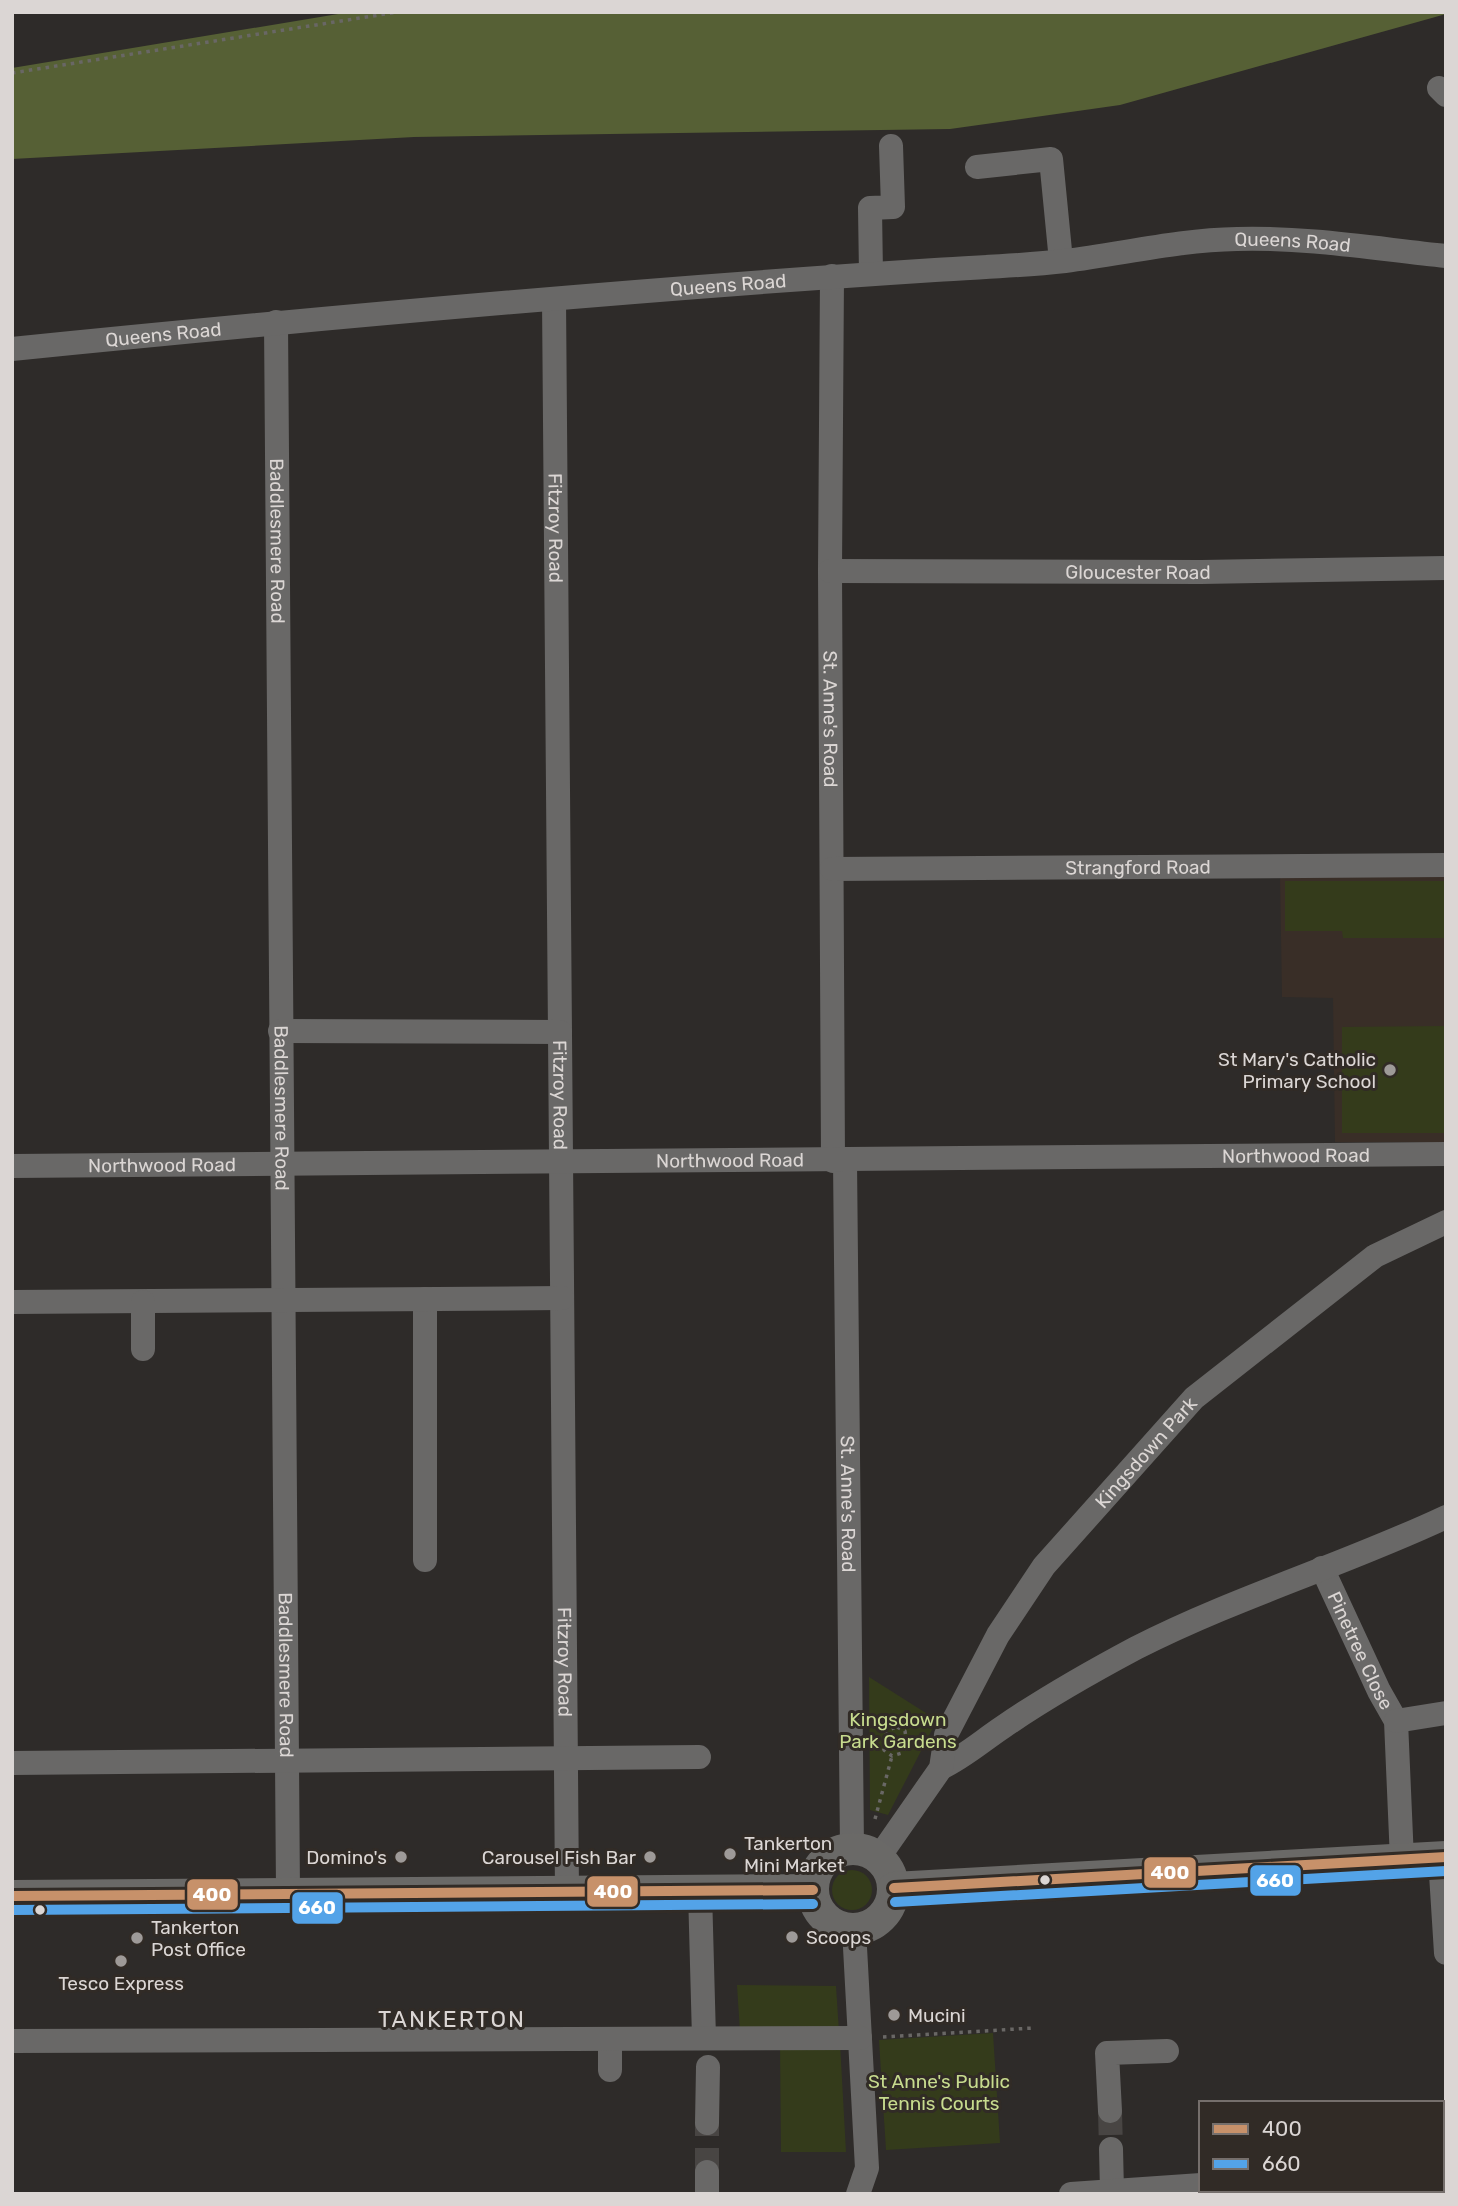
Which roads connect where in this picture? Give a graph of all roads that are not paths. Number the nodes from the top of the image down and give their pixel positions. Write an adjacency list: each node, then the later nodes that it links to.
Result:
1 (891, 146): 5 (street)
2 (977, 167): 4 (street)
3 (1446, 256): 4 (street, Queens Road)
4 (1061, 261): 5 (street, Queens Road)
5 (871, 274): 6 (street, Queens Road)
6 (832, 276): 7 (street, Queens Road); 11 (street, St. Anne's Road)
7 (554, 299): 8 (street, Queens Road); 15 (street, Fitzroy Road)
8 (275, 322): 9 (street, Queens Road); 14 (street, Baddlesmere Road)
9 (12, 349)
10 (1446, 568): 11 (street, Gloucester Road)
11 (830, 571): 13 (street, St. Anne's Road)
12 (1446, 865): 13 (street, Strangford Road)
13 (832, 869): 17 (street, St. Anne's Road)
14 (280, 1031): 15 (street); 19 (street, Baddlesmere Road)
15 (560, 1032): 18 (street, Fitzroy Road)
16 (1446, 1154): 17 (street, Northwood Road)
17 (839, 1161): 18 (street, Northwood Road); 38 (street, St. Anne's Road)
18 (561, 1163): 19 (street, Northwood Road); 22 (street, Fitzroy Road)
19 (281, 1164): 20 (street, Northwood Road); 23 (street, Baddlesmere Road)
20 (12, 1166)
21 (1446, 1222): 37 (street, Kingsdown Park)
22 (562, 1298): 24 (street); 33 (street, Fitzroy Road)
23 (282, 1299): 24 (street); 26 (street); 35 (street, Baddlesmere Road)
24 (425, 1299): 29 (street)
25 (12, 1302): 26 (street)
26 (143, 1302): 27 (street)
27 (144, 1349)
28 (1446, 1517): 30 (street, Kingsdown Park)
29 (425, 1560)
30 (1322, 1568): 32 (street, Pinetree Close); 37 (street, Kingsdown Park)
31 (1446, 1713): 32 (street)
32 (1396, 1721): 40 (street, Pinetree Close)
33 (566, 1757): 34 (street); 35 (street); 45 (street, Fitzroy Road)
34 (699, 1757)
35 (286, 1759): 36 (street); 44 (street, Baddlesmere Road)
36 (12, 1763)
37 (941, 1768): 38 (street, Kingsdown Park)
38 (866, 1852): 41 (main road); 42 (main road)
39 (1443, 1857): 40 (main road); 48 (street)
40 (1402, 1860): 41 (main road)
41 (894, 1888): 47 (main road)
42 (813, 1890): 43 (main road); 47 (main road)
43 (700, 1891): 45 (main road); 49 (street)
44 (288, 1892): 45 (main road); 46 (main road)
45 (567, 1893)
46 (12, 1896)
47 (854, 1929): 50 (street)
48 (1446, 1953)
49 (704, 2038): 50 (street); 51 (street)
50 (860, 2038): 61 (street)
51 (610, 2039): 52 (street); 55 (street)
52 (12, 2041)
53 (1167, 2051): 56 (street)
54 (708, 2067): 57 (street)
55 (610, 2070)
56 (1110, 2111)
57 (707, 2123)
58 (1111, 2149): 60 (street)
59 (1199, 2185): 60 (street)
60 (1112, 2190): 62 (street)
61 (858, 2194)
62 (1072, 2194)

